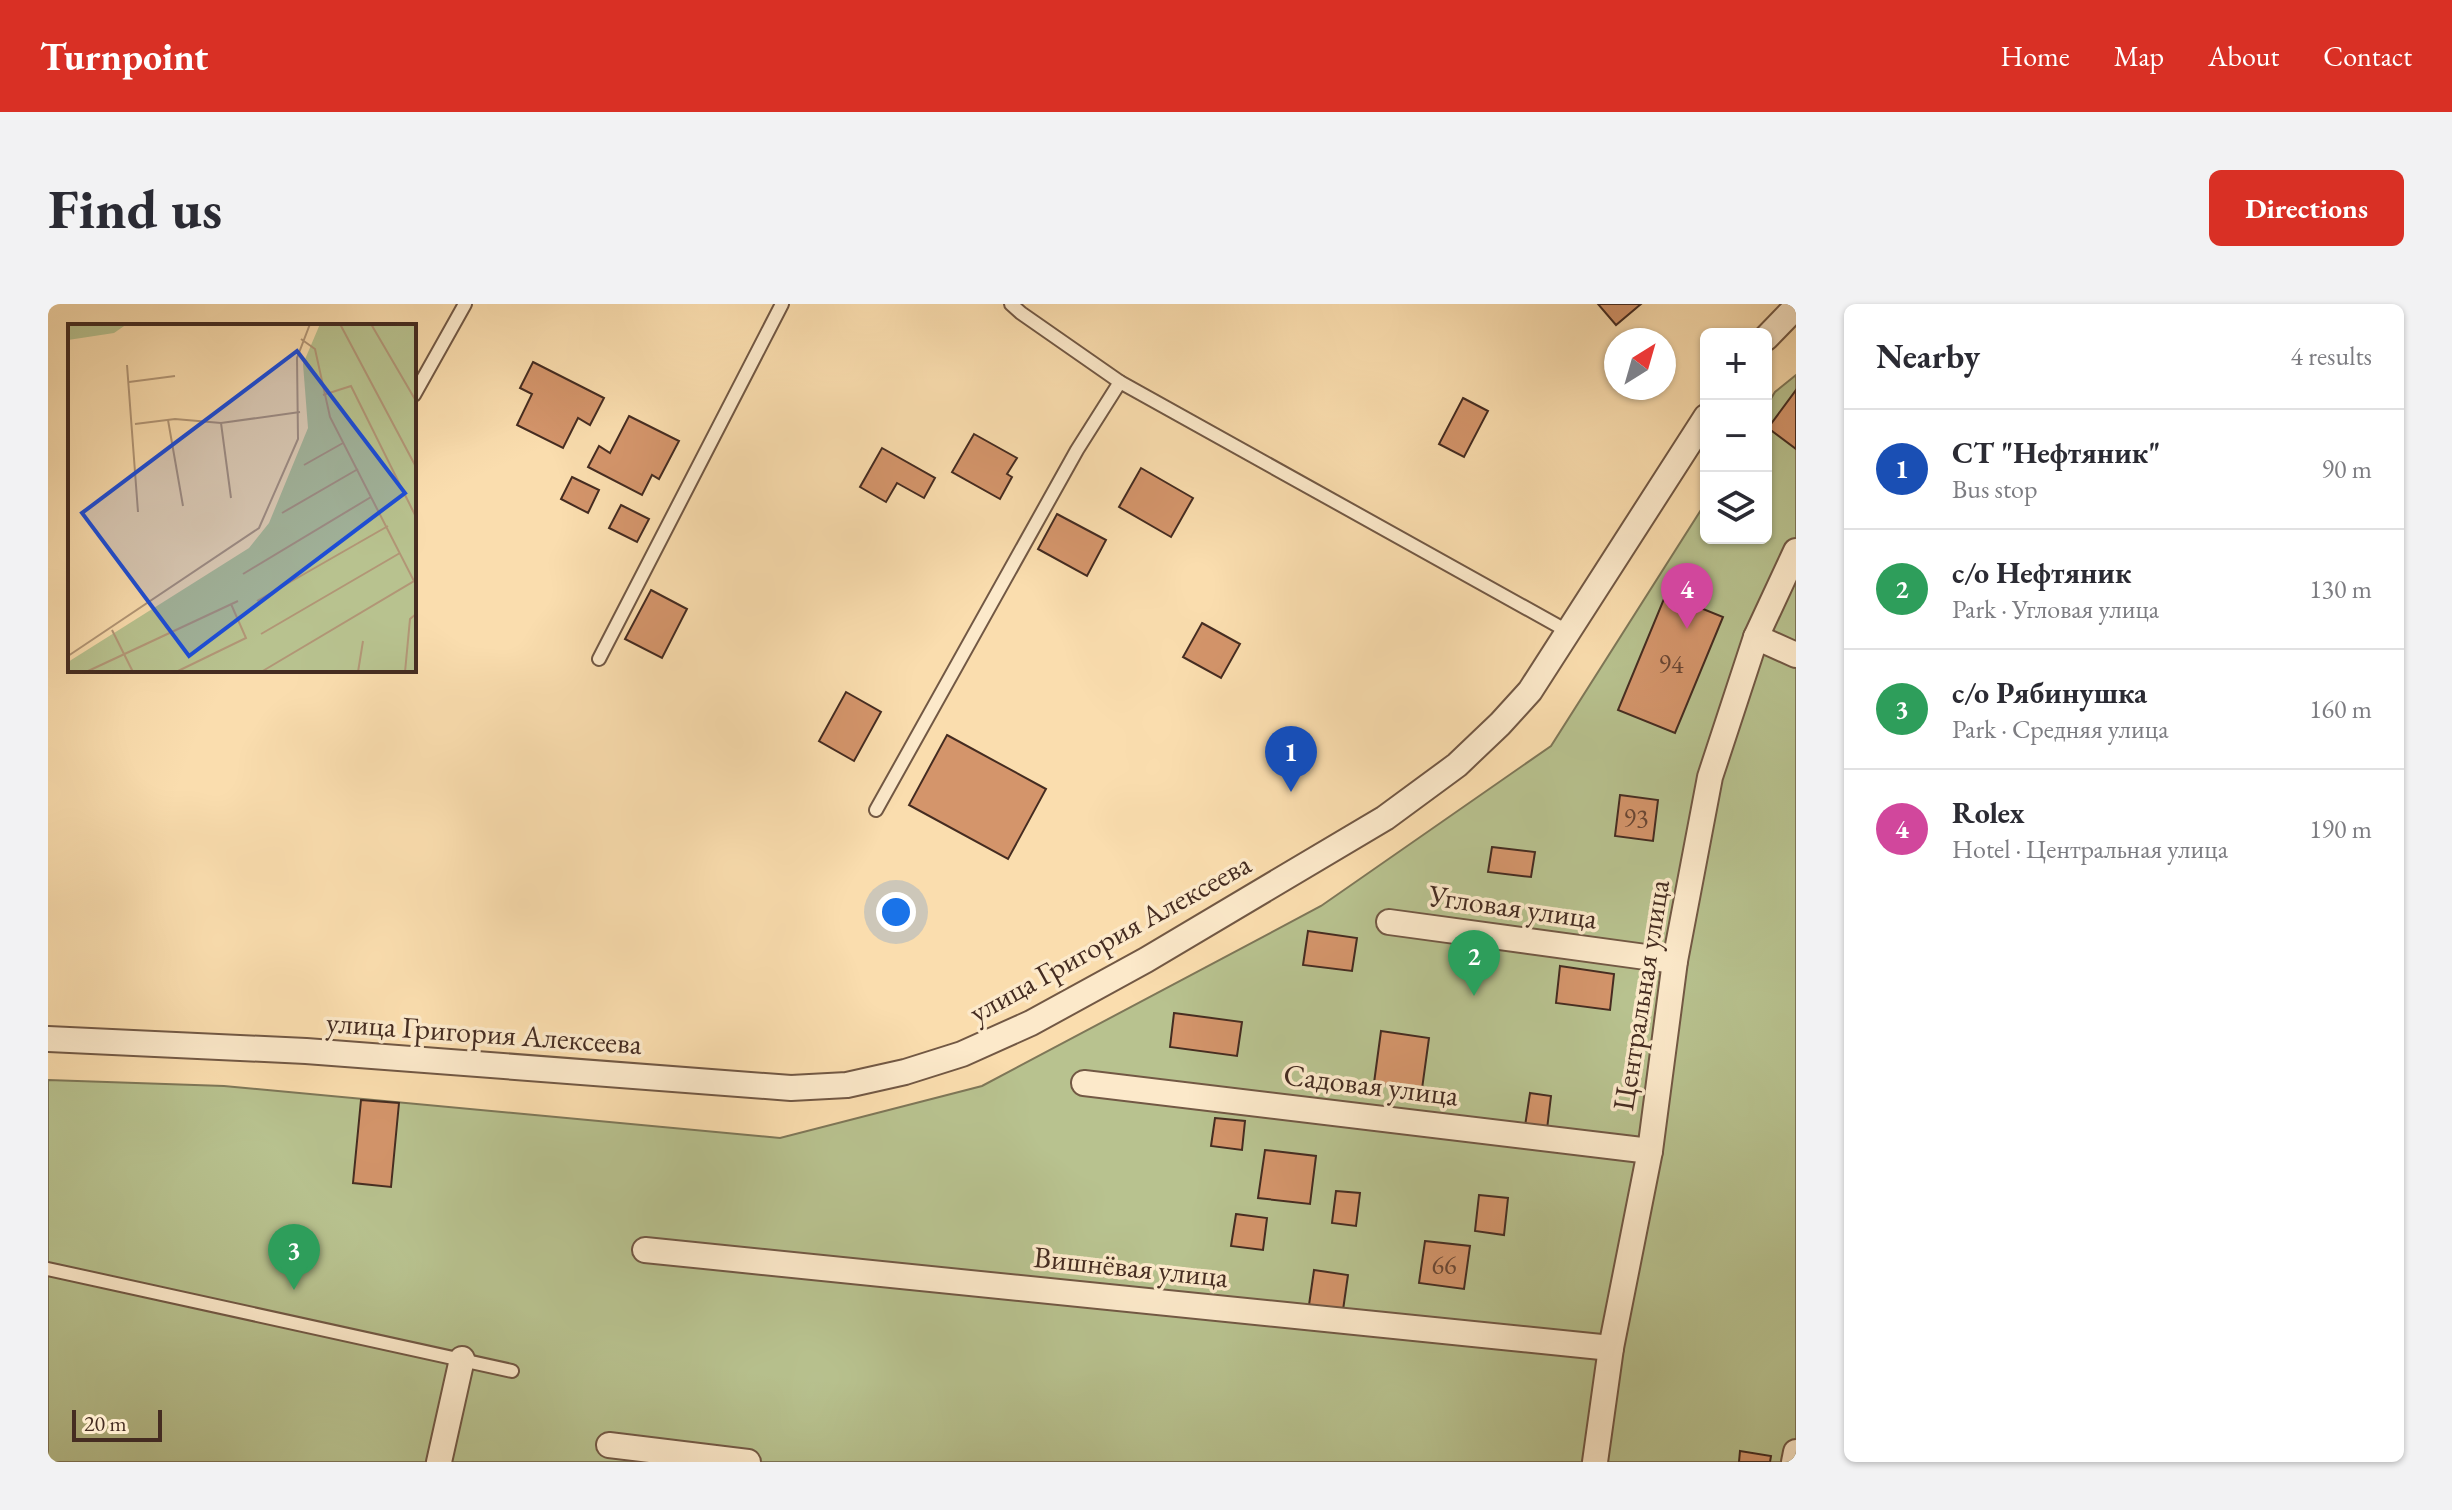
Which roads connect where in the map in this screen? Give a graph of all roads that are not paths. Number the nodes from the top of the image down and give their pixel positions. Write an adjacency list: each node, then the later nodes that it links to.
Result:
1 (465, 304): 7 (lane)
2 (782, 304): 13 (lane)
3 (1011, 304): 6 (lane)
4 (1796, 307): 5 (street)
5 (1772, 332)
6 (1120, 382): 10 (lane); 14 (lane)
7 (416, 391)
8 (1700, 426): 10 (street, улица Григория Алексеева)
9 (1796, 551): 11 (street, Центральная улица)
10 (1569, 632): 17 (street, улица Григория Алексеева)
11 (1756, 637): 12 (street); 16 (street, Центральная улица)
12 (1796, 655)
13 (599, 659)
14 (876, 810)
15 (1389, 922): 16 (street, Угловая улица)
16 (1675, 961): 19 (street, Центральная улица)
17 (48, 1039)
18 (1084, 1083): 19 (street, Садовая улица)
19 (1650, 1151): 22 (street, Центральная улица)
20 (645, 1250): 22 (street, Вишнёвая улица)
21 (48, 1269): 23 (lane)
22 (1611, 1348): 29 (street, Центральная улица)
23 (462, 1359): 24 (lane); 27 (street)
24 (512, 1371)
25 (609, 1445): 28 (street)
26 (1796, 1452): 30 (street)
27 (439, 1462)
28 (748, 1462)
29 (1595, 1462)
30 (1794, 1462)

